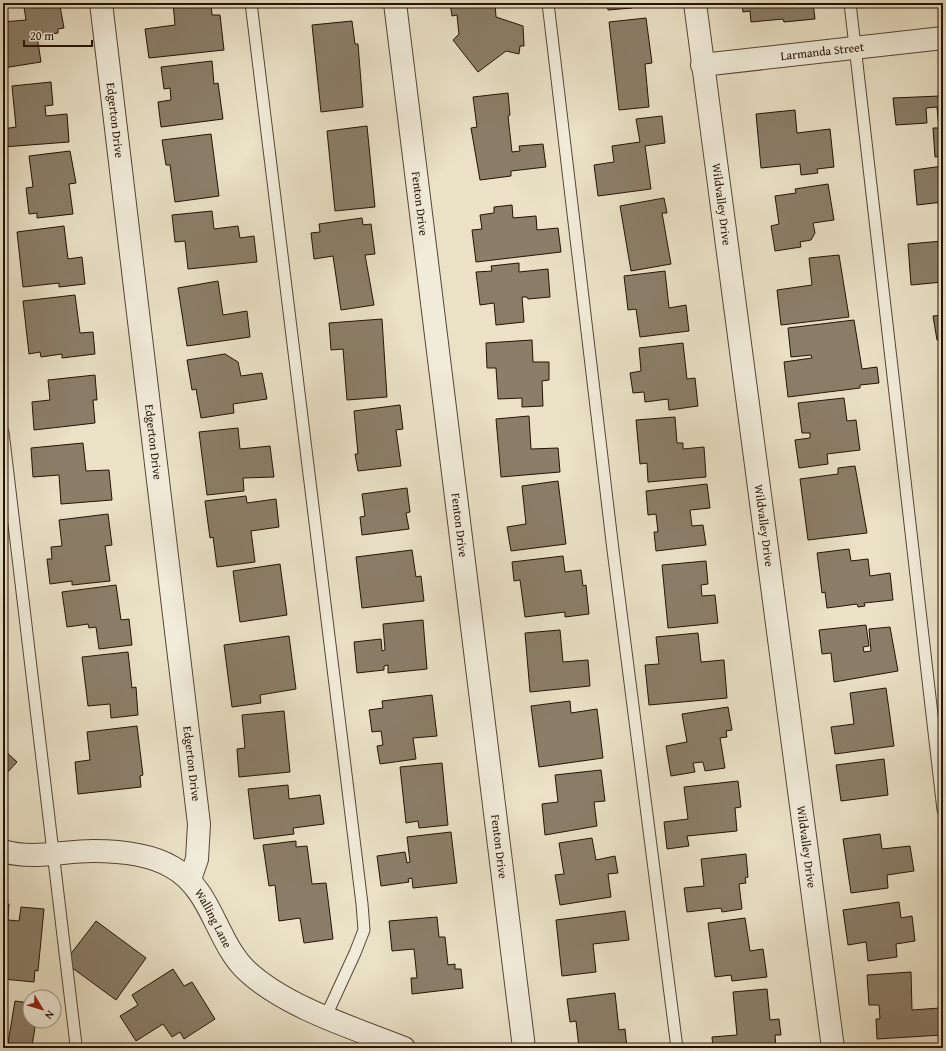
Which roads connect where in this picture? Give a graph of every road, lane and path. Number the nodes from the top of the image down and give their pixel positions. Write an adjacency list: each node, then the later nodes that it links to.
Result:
1 (101, 3): 14 (street, Edgerton Drive)
2 (251, 3): 15 (lane)
3 (395, 3): 18 (street, Fenton Drive)
4 (548, 3): 19 (lane)
5 (694, 3): 9 (street, Wildvalley Drive)
6 (850, 3): 8 (lane)
7 (943, 38): 8 (street, Larmanda Street)
8 (856, 48): 9 (street, Larmanda Street); 11 (lane)
9 (702, 65): 20 (street, Wildvalley Drive)
10 (3, 432): 13 (lane)
11 (943, 810)
12 (3, 851): 13 (street, Walling Lane)
13 (55, 855): 14 (street, Walling Lane); 16 (lane)
14 (190, 880): 15 (street, Walling Lane)
15 (326, 1016): 17 (street, Walling Lane)
16 (74, 1048)
17 (404, 1048)
18 (524, 1048)
19 (677, 1048)
20 (833, 1048)

